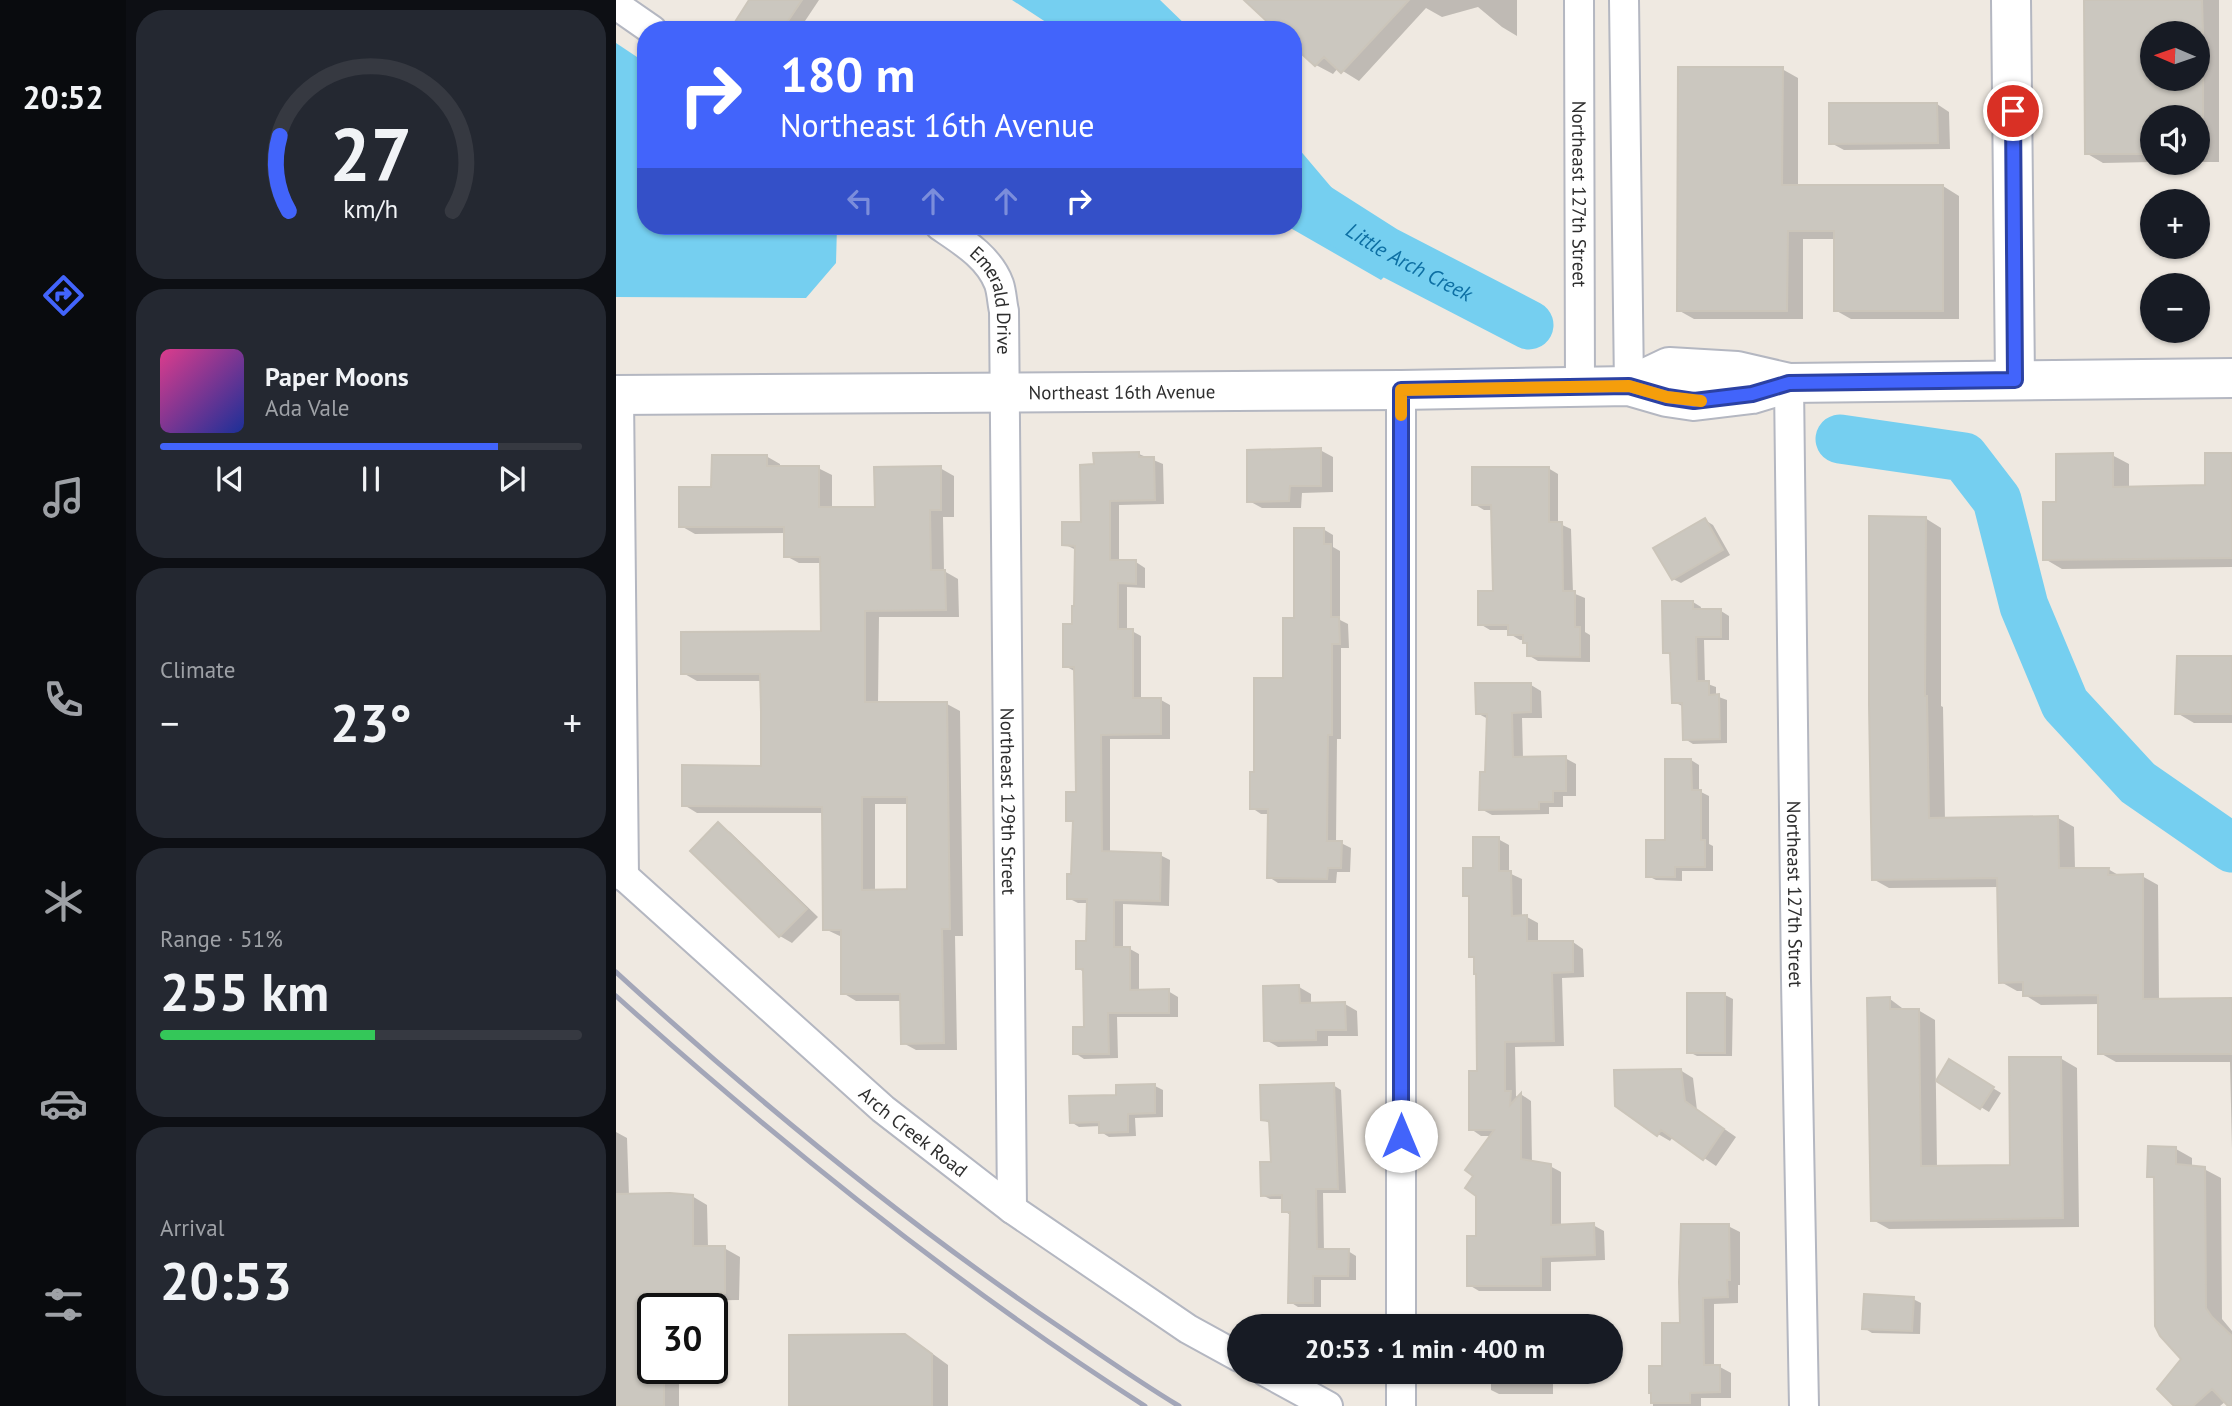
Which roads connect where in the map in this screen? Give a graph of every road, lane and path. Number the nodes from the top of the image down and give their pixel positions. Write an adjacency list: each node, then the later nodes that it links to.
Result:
1 (1578, 0): 6 (street, Northeast 127th Street)
2 (1624, 0): 7 (street)
3 (2011, 0): 10 (street)
4 (616, 5): 5 (street)
5 (639, 21)
6 (1579, 51): 7 (street); 13 (street, Northeast 127th Street)
7 (1625, 51): 12 (street)
8 (953, 235): 15 (street, Emerald Drive)
9 (2232, 378): 10 (street, Northeast 16th Avenue)
10 (2015, 380): 11 (street, Northeast 16th Avenue)
11 (1789, 383): 12 (street, Northeast 16th Avenue); 25 (street, Northeast 127th Street)
12 (1629, 386): 13 (street, Northeast 16th Avenue)
13 (1580, 387): 14 (street, Northeast 16th Avenue)
14 (1401, 390): 15 (street, Northeast 16th Avenue); 19 (street)
15 (1004, 394): 16 (street, Northeast 16th Avenue); 18 (street, Northeast 129th Street)
16 (617, 395): 17 (street)
17 (620, 873): 18 (street, Arch Creek Road)
18 (1012, 1209): 20 (street, Arch Creek Road)
19 (1401, 1314)
20 (1227, 1350)
21 (1288, 1384): 23 (street)
22 (1401, 1384): 24 (street)
23 (1328, 1406)
24 (1401, 1406)
25 (1804, 1406)

